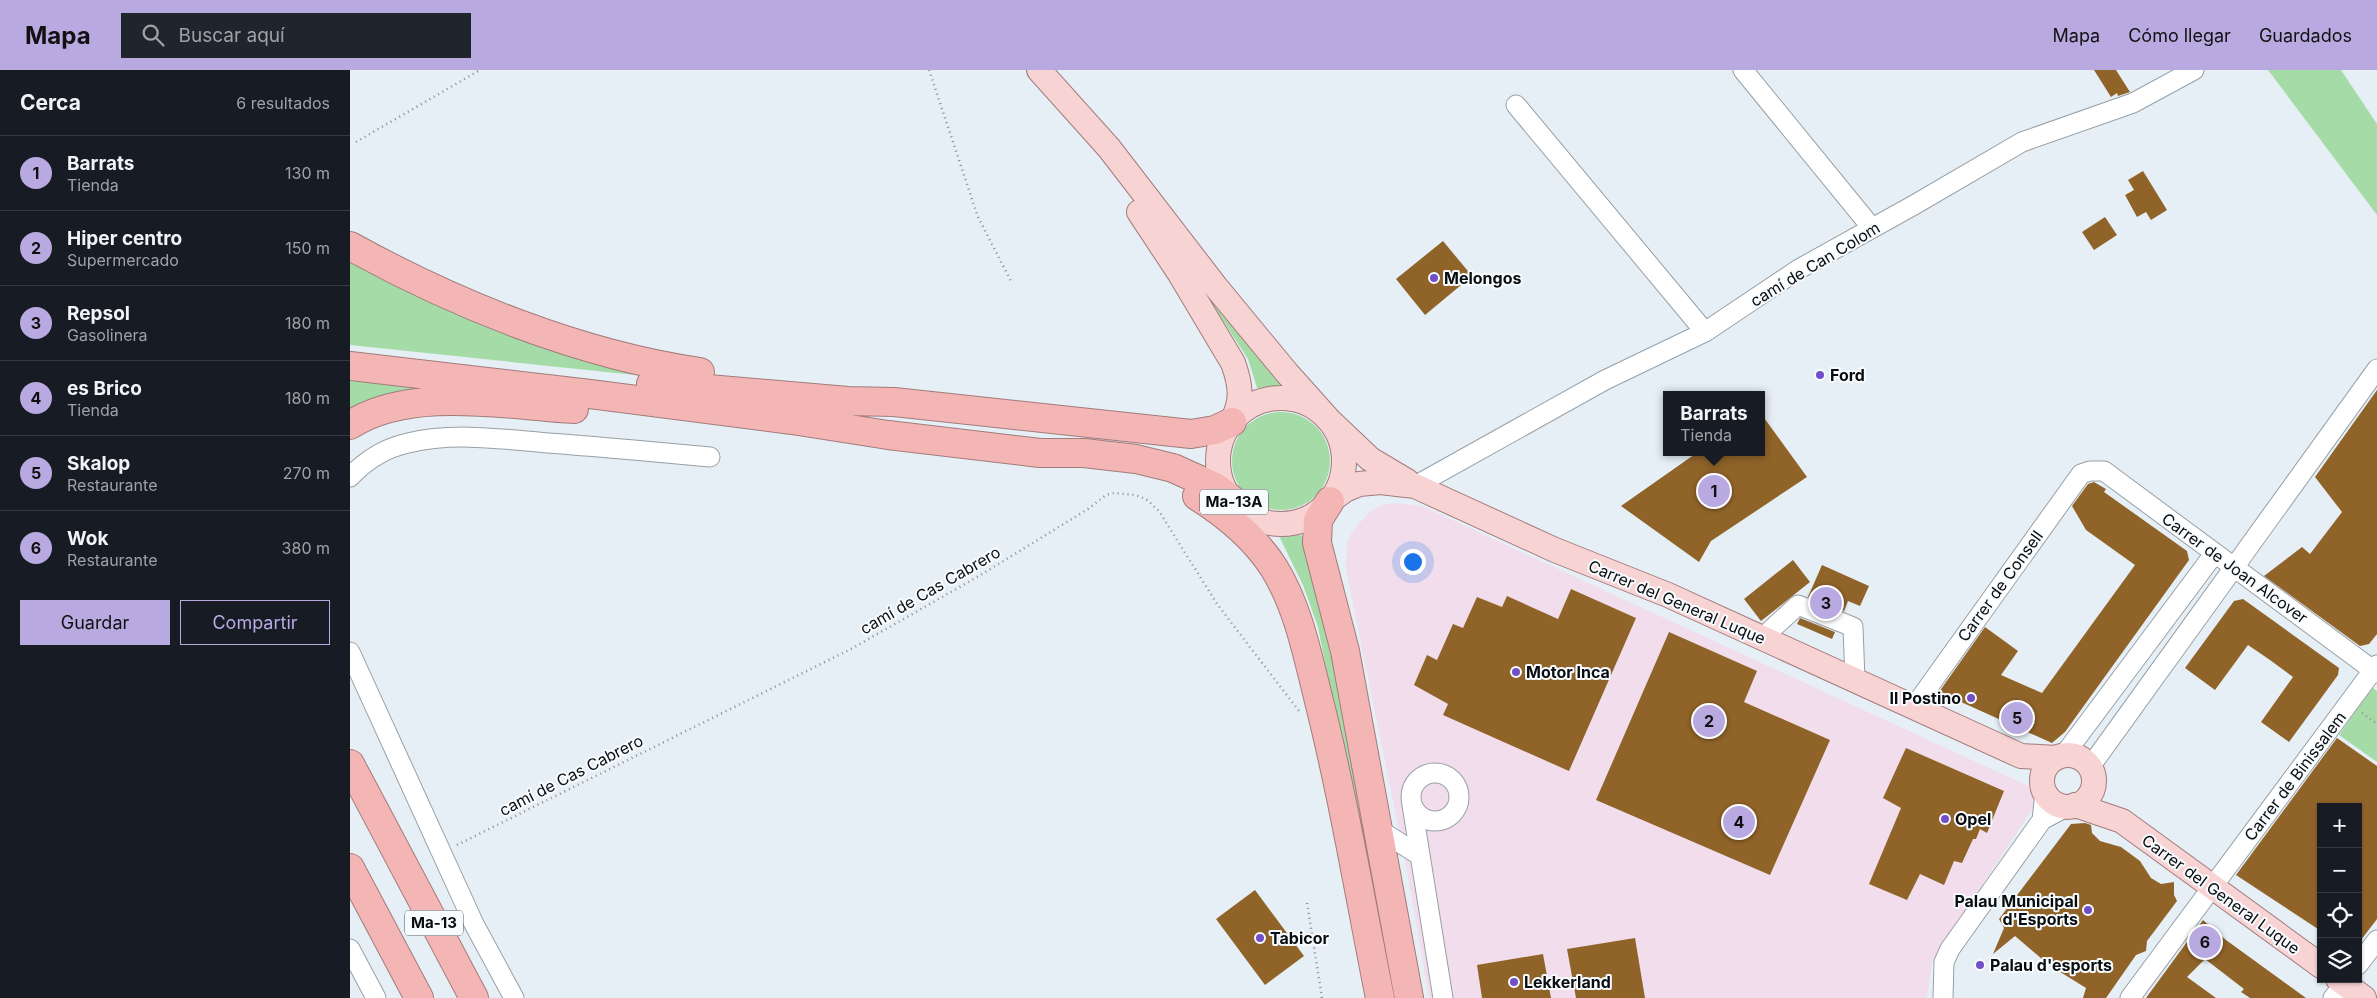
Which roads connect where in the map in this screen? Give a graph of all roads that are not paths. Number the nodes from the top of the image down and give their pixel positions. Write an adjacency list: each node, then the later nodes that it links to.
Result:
1 (1039, 70): 5 (main road, Ma-13A)
2 (1743, 70): 7 (street)
3 (2194, 70): 7 (street, camí de Can Colom)
4 (1516, 105): 9 (street)
5 (1076, 114): 6 (main road, Ma-13A); 15 (main road, Ma-13A)
6 (1110, 148): 14 (main road, Ma-13A); 22 (main road)
7 (1872, 228): 9 (street, camí de Can Colom)
8 (350, 246): 13 (highway)
9 (1705, 332): 22 (street, camí de Can Colom)
10 (350, 354): 13 (highway)
11 (350, 366): 17 (highway)
12 (2377, 369): 26 (street)
13 (894, 402): 15 (highway)
14 (1329, 420): 15 (main road, Ma-13A); 22 (main road); 23 (main road, Ma-13A)
15 (1232, 422): 24 (main road, Ma-13A)
16 (350, 426): 17 (highway)
17 (888, 435): 18 (highway)
18 (1040, 453): 24 (highway); 32 (highway)
19 (710, 457): 21 (street)
20 (2090, 470): 25 (street, Carrer de Joan Alcover); 31 (street, Carrer de Consell)
21 (350, 477)
22 (1415, 486): 23 (main road, Carrer del General Luque); 27 (main road, Carrer del General Luque)
23 (1330, 501): 24 (main road, Ma-13A); 42 (highway, Ma-13A)
24 (1238, 505): 32 (main road, Ma-13A)
25 (2214, 554): 26 (street, Carrer de Joan Alcover); 35 (street)
26 (2234, 569): 29 (street, Carrer de Joan Alcover); 35 (street)
27 (1762, 638): 30 (main road, Carrer del General Luque); 30 (street)
28 (350, 652): 54 (street)
29 (2376, 669): 45 (street, Carrer de Binissalem)
30 (1855, 680): 31 (main road, Carrer del General Luque)
31 (1914, 707): 33 (main road, Carrer del General Luque)
32 (1328, 734): 55 (highway, Ma-13A)
33 (2022, 756): 35 (main road, Carrer del General Luque); 36 (main road)
34 (350, 764): 53 (highway, Ma-13)
35 (2077, 764): 36 (main road); 38 (main road); 41 (main road, Carrer del General Luque)
36 (2045, 790): 38 (main road); 40 (street)
37 (1412, 805): 39 (street); 39 (street); 43 (street)
38 (2072, 806): 40 (street); 41 (main road, Carrer del General Luque)
39 (1443, 820): 43 (street)
40 (2042, 820): 58 (street)
41 (2122, 822): 45 (main road, Carrer del General Luque)
42 (1378, 829): 43 (street); 56 (highway, Ma-13A)
43 (1419, 855): 57 (street)
44 (350, 868): 52 (highway, Ma-13)
45 (2212, 887): 49 (main road, Carrer del General Luque); 59 (street, Carrer de Binissalem)
46 (2377, 940): 48 (street)
47 (350, 949): 51 (street)
48 (2362, 960)
49 (2317, 963)
50 (2341, 985): 60 (main road)
51 (376, 998)
52 (419, 998)
53 (474, 998)
54 (514, 998)
55 (1380, 998)
56 (1409, 998)
57 (1444, 998)
58 (1943, 998)
59 (2130, 998)
60 (2364, 998)

